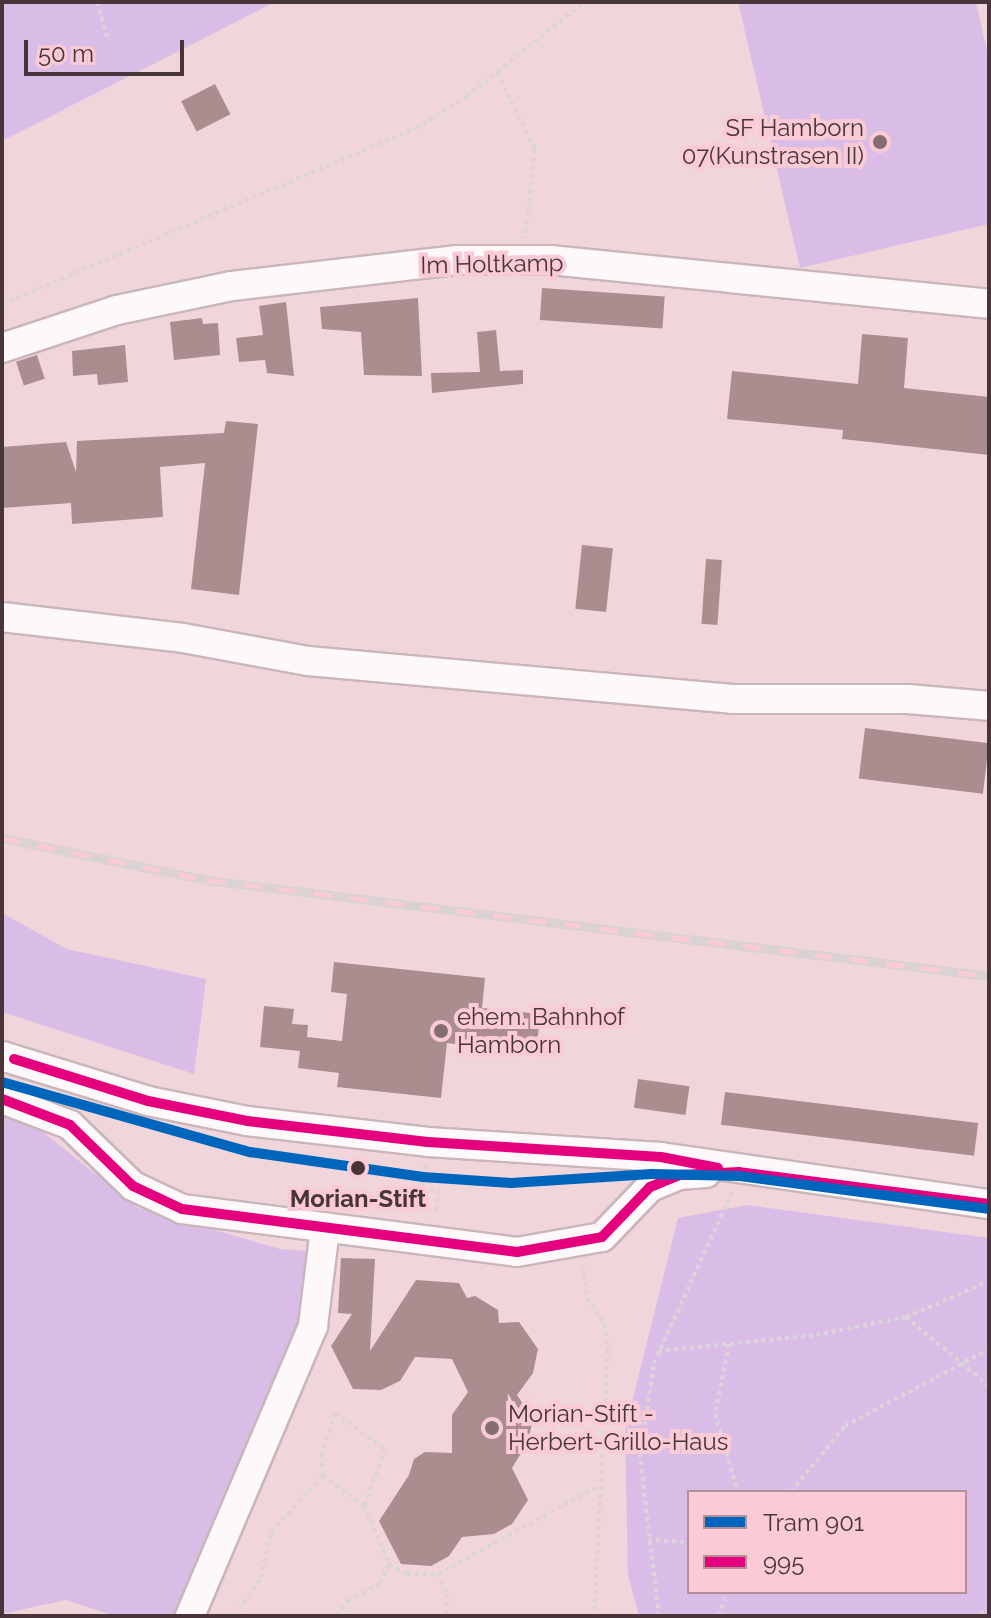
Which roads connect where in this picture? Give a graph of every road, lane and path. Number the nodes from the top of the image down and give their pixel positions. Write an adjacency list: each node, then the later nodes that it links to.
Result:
1 (97, 2): 3 (path)
2 (584, 2): 4 (path)
3 (107, 38)
4 (497, 73): 5 (path); 6 (path)
5 (524, 260): 7 (street, Im Holtkamp); 8 (street, Im Holtkamp)
6 (2, 304)
7 (989, 304)
8 (2, 348)
9 (2, 617): 10 (street)
10 (989, 706)
11 (2, 1056): 13 (street)
12 (2, 1099): 16 (street)
13 (428, 1142): 14 (street); 17 (path)
14 (739, 1172): 15 (street); 18 (street); 23 (path)
15 (989, 1204)
16 (325, 1228): 17 (street); 37 (street)
17 (432, 1243): 18 (street)
18 (581, 1243): 27 (path)
19 (989, 1281): 20 (path)
20 (906, 1317): 21 (path); 24 (path)
21 (729, 1344): 23 (path); 28 (path)
22 (989, 1349): 24 (path)
23 (658, 1351): 31 (path)
24 (960, 1365): 25 (path); 29 (path)
25 (989, 1386)
26 (323, 1475): 30 (path); 30 (path); 38 (path)
27 (597, 1487): 34 (path); 41 (path)
28 (737, 1490)
29 (793, 1490)
30 (364, 1506): 33 (path)
31 (648, 1540): 32 (path); 42 (path)
32 (687, 1542)
33 (389, 1564): 34 (path); 39 (path)
34 (438, 1574): 40 (path)
35 (726, 1594): 43 (path)
36 (989, 1611): 44 (path)
37 (190, 1616)
38 (234, 1616)
39 (337, 1616)
40 (447, 1616)
41 (594, 1616)
42 (659, 1616)
43 (719, 1616)
44 (973, 1616)

